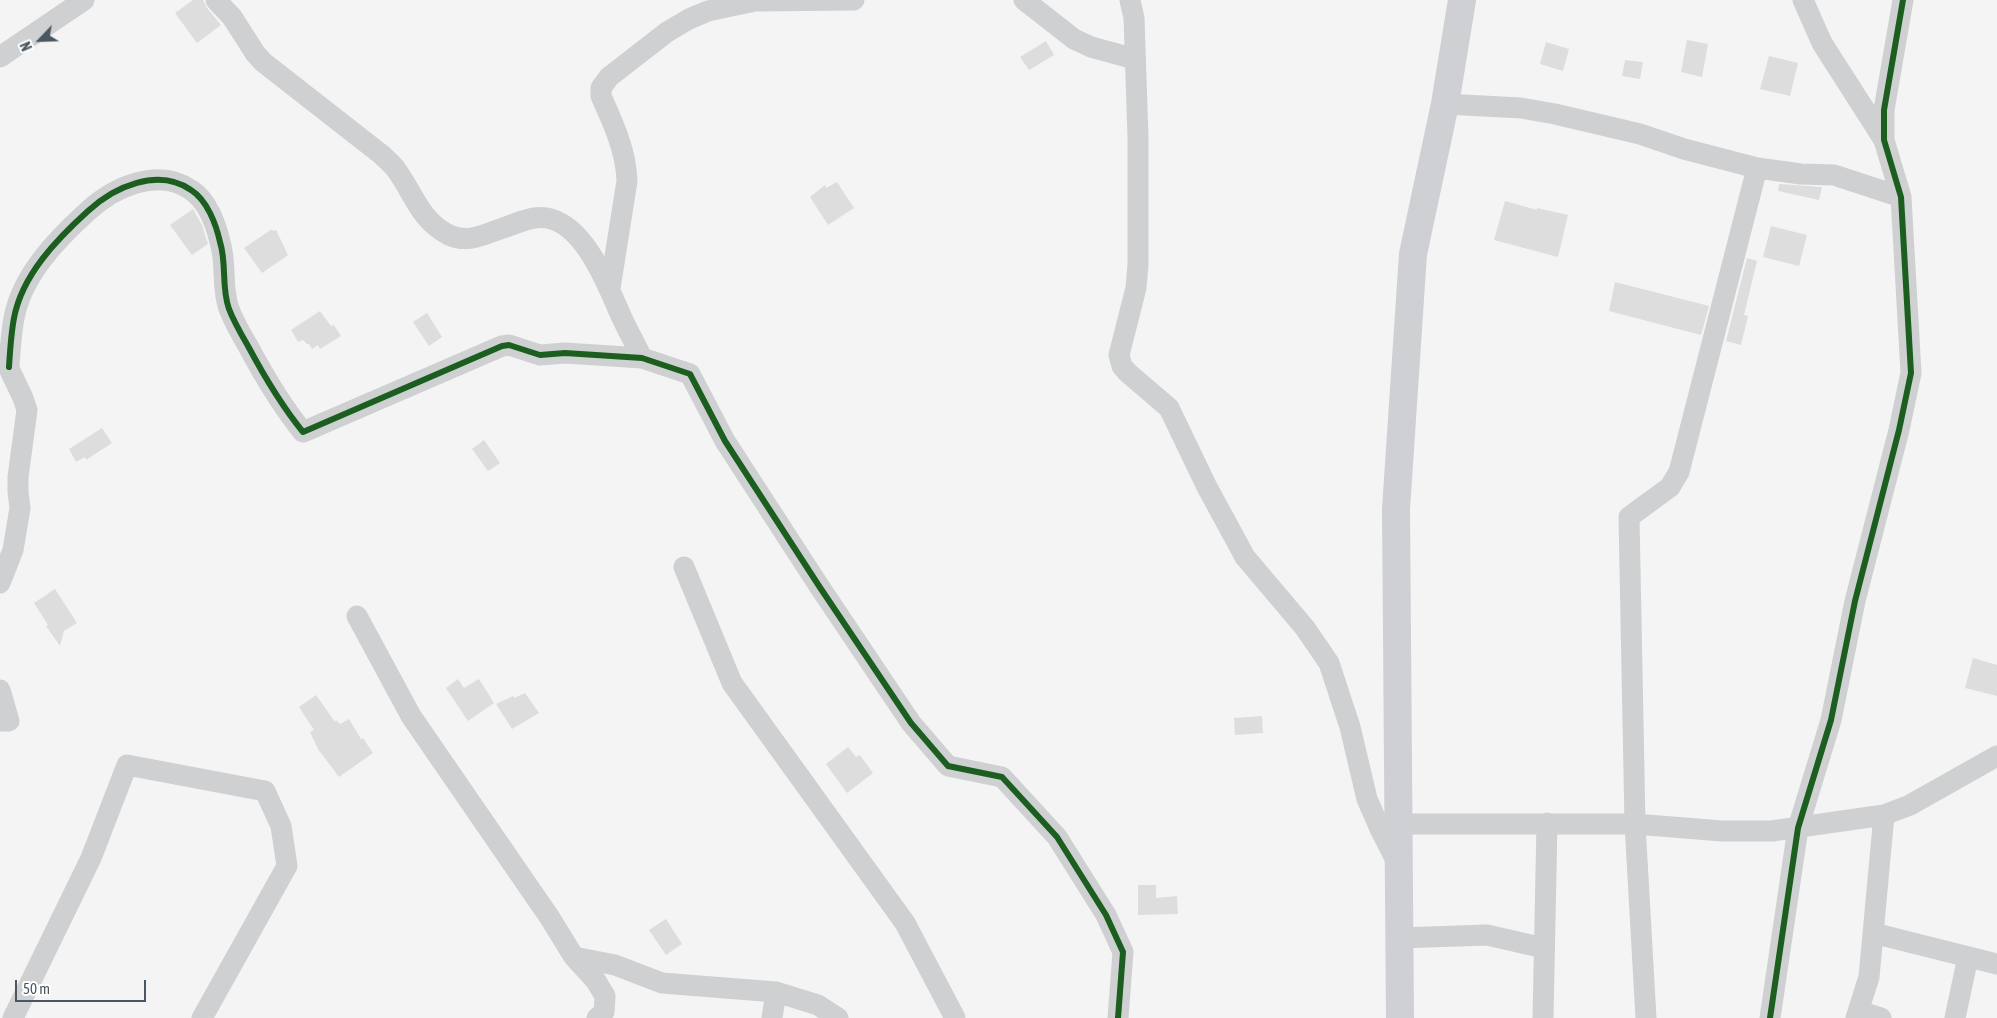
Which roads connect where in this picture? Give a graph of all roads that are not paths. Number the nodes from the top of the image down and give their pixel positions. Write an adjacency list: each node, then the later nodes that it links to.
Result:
1 (84, 0): 9 (street)
2 (216, 0): 15 (street)
3 (854, 0): 15 (street)
4 (1024, 0): 10 (street)
5 (1130, 0): 10 (street)
6 (1462, 0): 11 (street)
7 (1803, 0): 12 (street)
8 (1903, 0): 12 (street)
9 (0, 57)
10 (1135, 59): 30 (street)
11 (1445, 104): 13 (street); 27 (street)
12 (1884, 140): 14 (street)
13 (1758, 168): 14 (street); 28 (street)
14 (1901, 198): 29 (street)
15 (610, 288): 17 (street)
16 (7, 324): 17 (street); 18 (street)
17 (642, 358): 45 (street)
18 (4, 359): 20 (street)
19 (684, 567): 44 (street)
20 (0, 583)
21 (357, 616): 34 (street)
22 (0, 690): 23 (street)
23 (0, 721)
24 (1997, 756): 25 (street)
25 (1884, 815): 29 (street); 31 (street)
26 (1547, 823): 27 (street); 28 (street); 33 (street)
27 (1398, 824): 30 (street)
28 (1635, 824): 29 (street); 48 (street)
29 (1798, 828): 49 (street)
30 (1398, 865): 32 (street)
31 (1873, 933): 35 (street); 38 (street)
32 (1399, 938): 33 (street); 46 (street)
33 (1544, 948): 47 (street)
34 (574, 957): 37 (street); 41 (street)
35 (1968, 957): 36 (street); 51 (street)
36 (1997, 964)
37 (776, 992): 42 (street); 43 (street)
38 (1858, 1015): 50 (street)
39 (13, 1018): 40 (street)
40 (202, 1018)
41 (597, 1018)
42 (772, 1018)
43 (838, 1018)
44 (955, 1018)
45 (1118, 1018)
46 (1400, 1018)
47 (1543, 1018)
48 (1646, 1018)
49 (1770, 1018)
50 (1881, 1018)
51 (1955, 1018)

